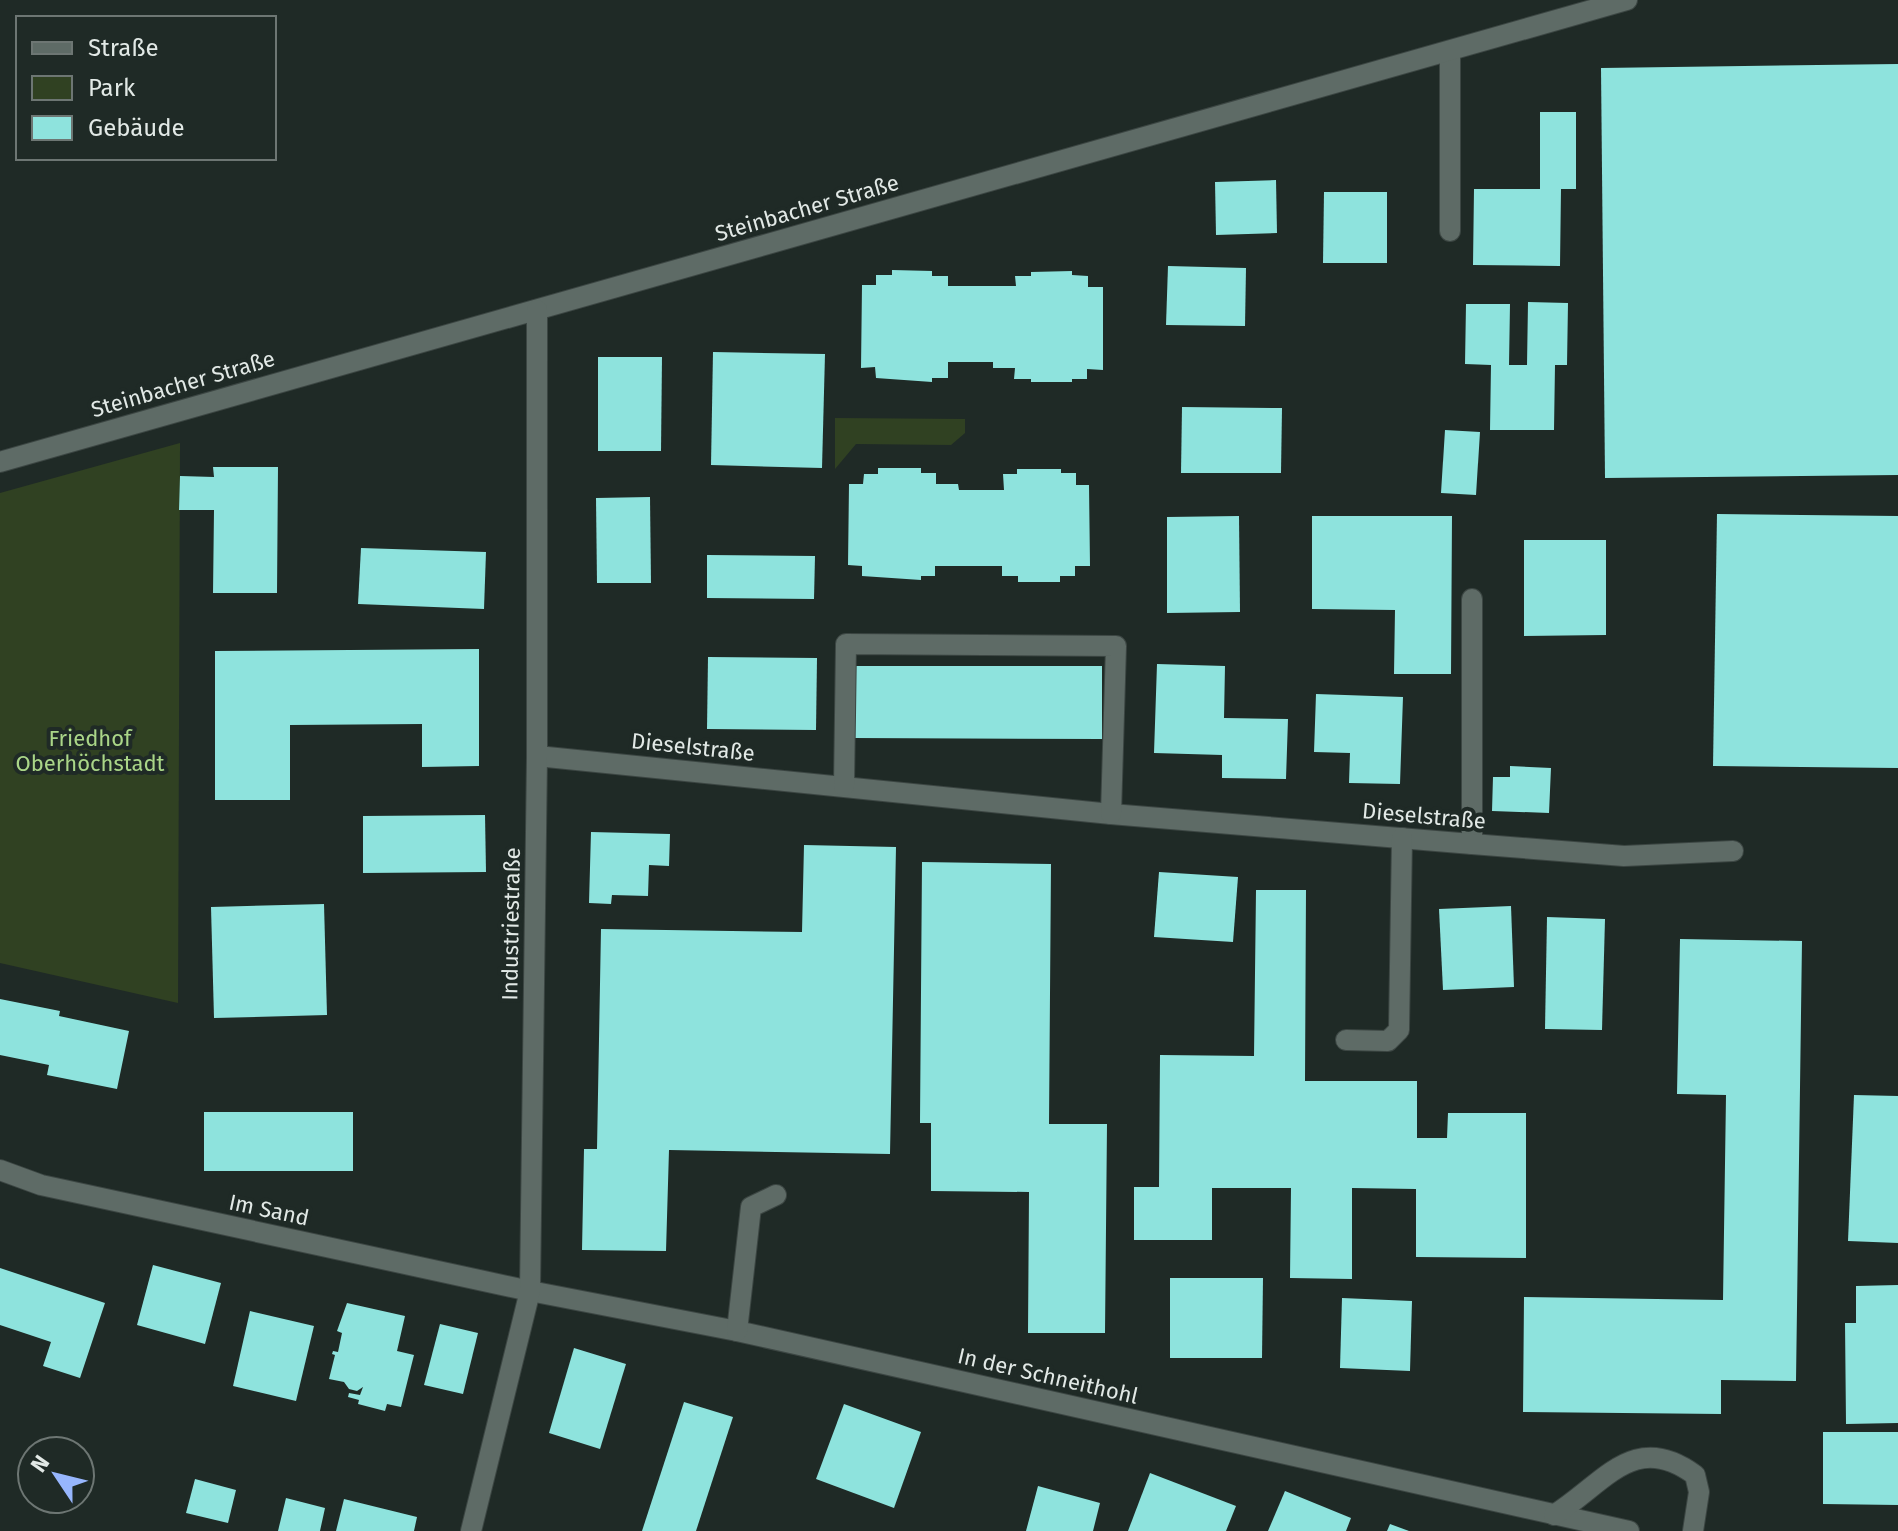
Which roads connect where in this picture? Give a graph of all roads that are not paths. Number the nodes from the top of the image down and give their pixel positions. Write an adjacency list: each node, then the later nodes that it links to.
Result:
1 (1627, 0): 2 (street, Steinbacher Straße)
2 (1450, 52): 3 (street); 4 (street, Steinbacher Straße)
3 (1450, 231)
4 (537, 310): 5 (street, Steinbacher Straße); 7 (street, Industriestraße)
5 (0, 462)
6 (1472, 599): 11 (street)
7 (537, 756): 8 (street, Dieselstraße); 16 (street, Industriestraße)
8 (844, 786): 9 (street, Dieselstraße); 9 (street)
9 (1111, 814): 10 (street, Dieselstraße)
10 (1402, 838): 11 (street, Dieselstraße); 13 (street)
11 (1472, 844): 12 (street, Dieselstraße)
12 (1733, 851)
13 (1346, 1040)
14 (0, 1170): 16 (street, Im Sand)
15 (776, 1195): 17 (street)
16 (530, 1291): 17 (street, In der Schneithohl); 19 (street, Industriestraße)
17 (737, 1331): 18 (street, In der Schneithohl)
18 (1554, 1515): 20 (street, In der Schneithohl); 21 (street)
19 (471, 1531)
20 (1629, 1531)
21 (1693, 1531)

